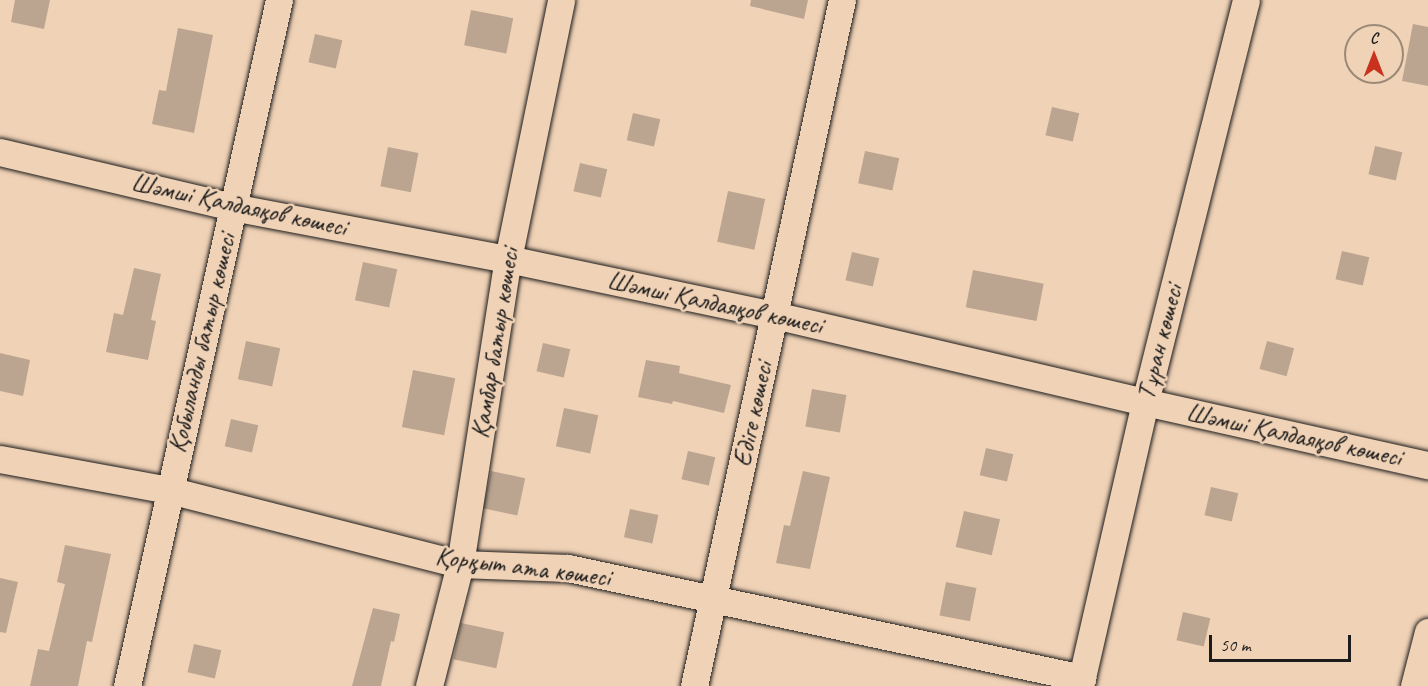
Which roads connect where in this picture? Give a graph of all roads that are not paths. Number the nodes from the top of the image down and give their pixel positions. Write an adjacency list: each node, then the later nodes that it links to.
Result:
1 (279, 0): 6 (street, Қобыланды батыр көшесі)
2 (561, 0): 7 (street, Қамбар батыр көшесі)
3 (842, 0): 8 (street, Едіге көшесі)
4 (1246, 0): 9 (street, Тұран көшесі)
5 (0, 152): 6 (street, Шәмші Қалдаяқов көшесі)
6 (232, 207): 7 (street, Шәмші Қалдаяқов көшесі); 12 (street, Қобыланды батыр көшесі)
7 (508, 258): 8 (street, Шәмші Қалдаяқов көшесі); 13 (street, Қамбар батыр көшесі)
8 (774, 315): 9 (street, Шәмші Қалдаяқов көшесі); 14 (street, Едіге көшесі)
9 (1145, 402): 11 (street, Шәмші Қалдаяқов көшесі); 16 (street, Тұран көшесі)
10 (0, 459): 12 (street, Қорқыт ата көшесі)
11 (1428, 465)
12 (169, 490): 13 (street, Қорқыт ата көшесі); 17 (street, Қобыланды батыр көшесі)
13 (460, 564): 14 (street, Қорқыт ата көшесі); 18 (street, Қамбар батыр көшесі)
14 (714, 598): 16 (street, Қорқыт ата көшесі); 19 (street, Едіге көшесі)
15 (1428, 632): 20 (street)
16 (1081, 682)
17 (127, 686)
18 (429, 686)
19 (694, 686)
20 (1414, 686)

